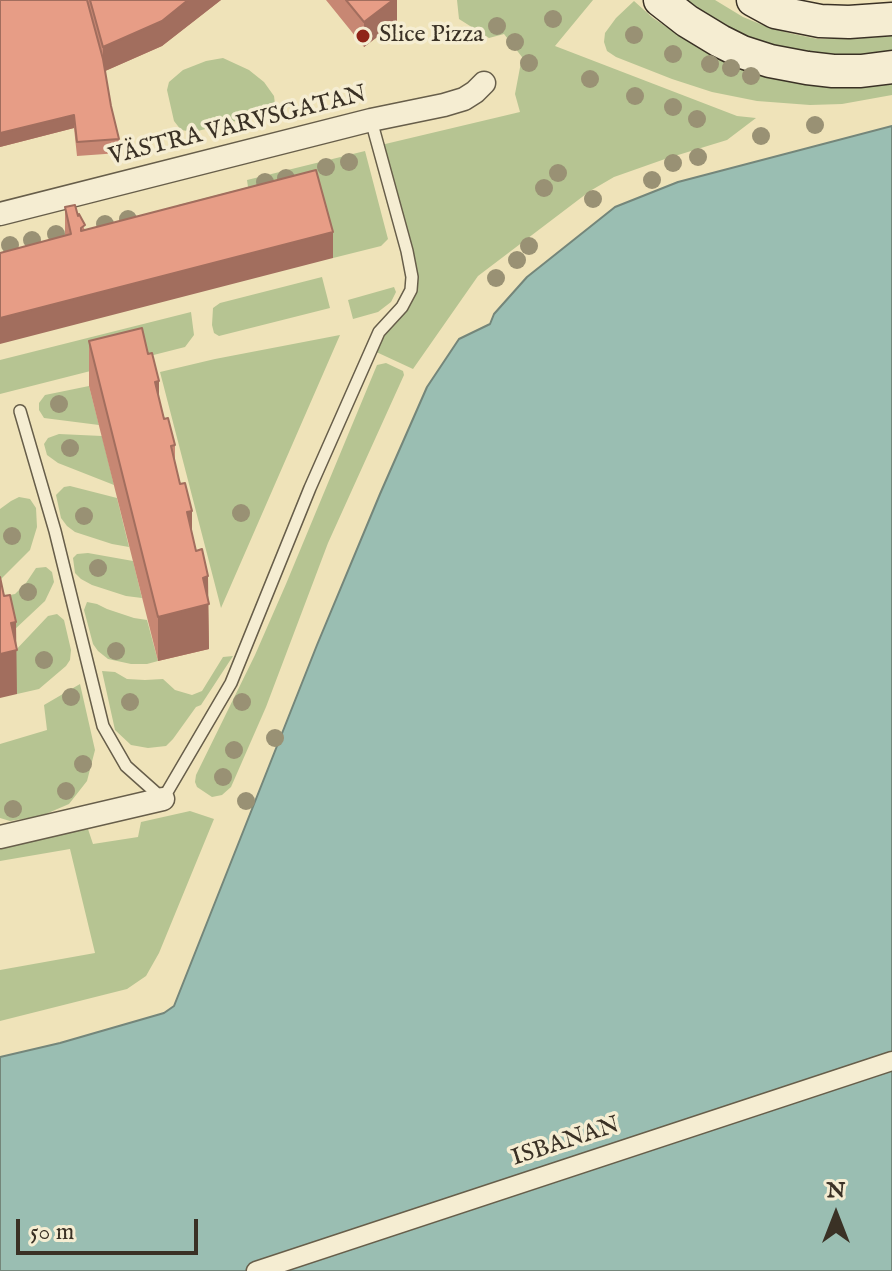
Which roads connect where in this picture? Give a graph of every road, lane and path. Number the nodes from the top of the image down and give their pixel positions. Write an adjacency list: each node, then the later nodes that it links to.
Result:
1 (660, 0): 4 (main road)
2 (753, 0): 3 (main road)
3 (892, 19)
4 (892, 67)
5 (484, 83): 6 (street, VÄSTRA VARVSGATAN)
6 (371, 120): 7 (street, VÄSTRA VARVSGATAN); 9 (lane)
7 (0, 214)
8 (20, 411): 9 (lane)
9 (163, 799): 10 (street)
10 (0, 837)
11 (892, 1061): 12 (street, ISBANAN)
12 (256, 1271)

